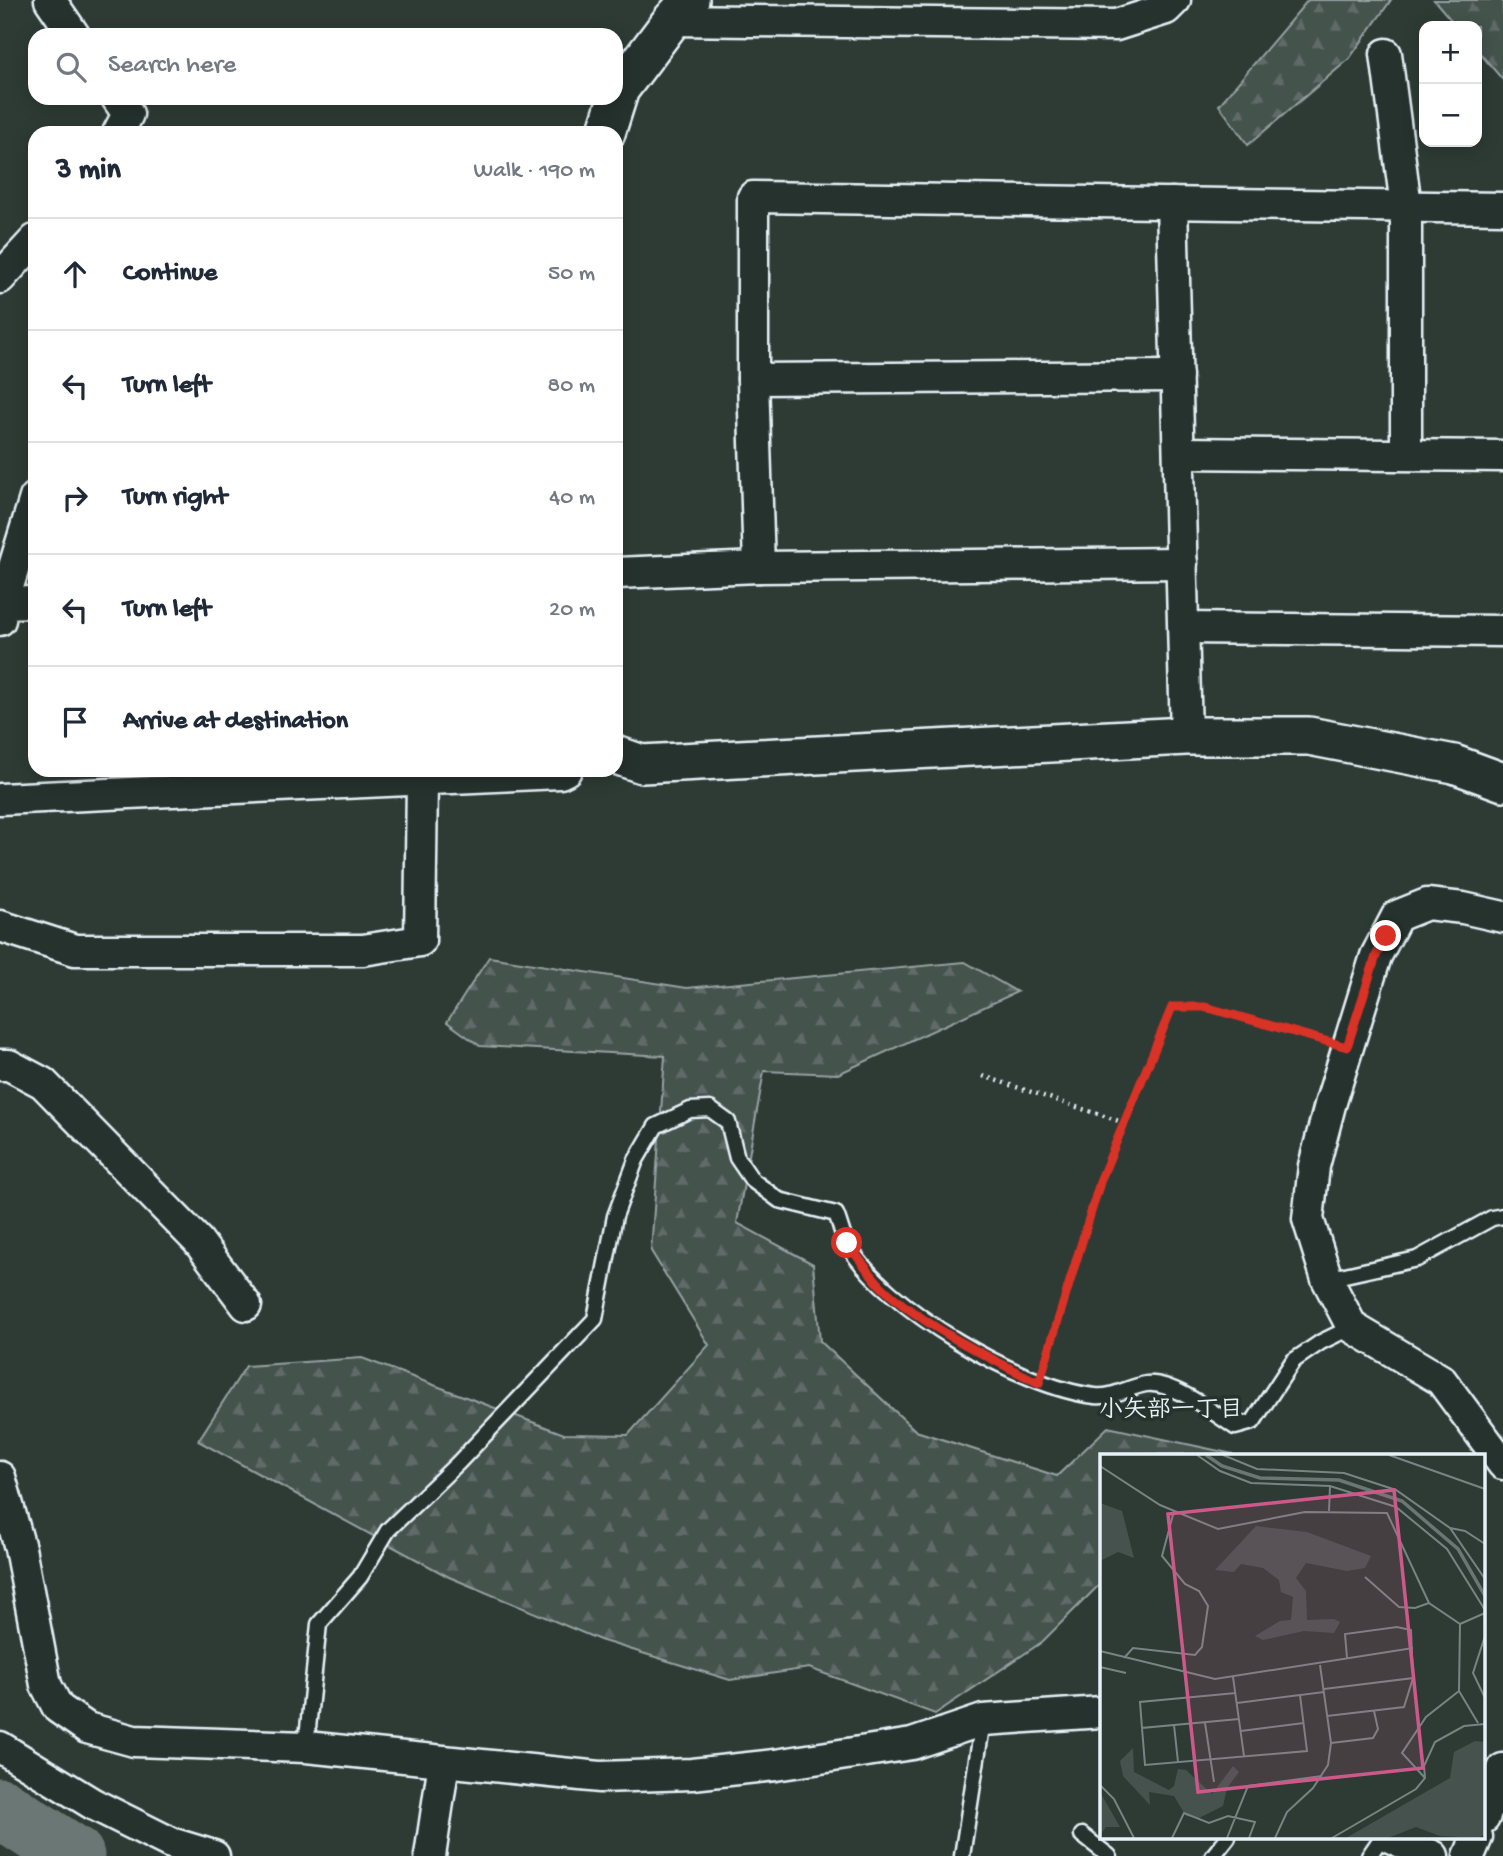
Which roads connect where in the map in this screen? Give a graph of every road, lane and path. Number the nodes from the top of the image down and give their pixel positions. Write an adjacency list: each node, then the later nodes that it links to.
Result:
1 (50, 0): 4 (street)
2 (1175, 0): 3 (street)
3 (681, 10): 6 (street)
4 (69, 28)
5 (1386, 54): 12 (street)
6 (623, 85)
7 (122, 105): 9 (street)
8 (615, 105): 10 (street)
9 (122, 126)
10 (608, 126)
11 (1172, 203): 12 (street); 16 (street); 17 (street)
12 (1406, 206): 13 (street); 19 (street)
13 (1503, 208)
14 (28, 248): 15 (street)
15 (0, 278)
16 (1177, 376): 17 (street); 18 (street)
17 (752, 380): 23 (street)
18 (1179, 453): 19 (street); 22 (street)
19 (1406, 454): 20 (street)
20 (1503, 456)
21 (28, 522): 26 (street)
22 (1182, 562): 23 (street); 27 (street)
23 (758, 567): 24 (street)
24 (623, 573)
25 (28, 605): 26 (street)
26 (2, 612)
27 (1184, 628): 28 (street); 29 (street)
28 (1503, 631)
29 (1186, 736): 30 (street); 33 (street)
30 (623, 757)
31 (474, 777): 32 (street)
32 (422, 780): 34 (street); 36 (street)
33 (1503, 782)
34 (0, 799)
35 (1503, 917): 37 (street)
36 (0, 926)
37 (1347, 1047): 40 (path); 42 (street)
38 (0, 1065): 43 (street)
39 (983, 1076): 40 (path)
40 (1125, 1123): 45 (path)
41 (1503, 1216): 42 (lane)
42 (1327, 1279): 44 (street)
43 (246, 1306)
44 (1352, 1327): 45 (lane); 46 (street)
45 (1039, 1383): 51 (lane)
46 (1503, 1464)
47 (0, 1477): 51 (street)
48 (1100, 1712): 49 (street)
49 (983, 1720): 52 (street); 62 (lane)
50 (0, 1747): 60 (street)
51 (306, 1747): 52 (street)
52 (444, 1762): 61 (street)
53 (1503, 1769): 54 (street)
54 (1486, 1813)
55 (1082, 1835): 63 (lane)
56 (1226, 1839): 64 (lane)
57 (1381, 1839): 65 (lane)
58 (1395, 1839): 66 (street)
59 (1475, 1839): 67 (street)
60 (214, 1856)
61 (430, 1856)
62 (962, 1856)
63 (1110, 1856)
64 (1213, 1856)
65 (1369, 1856)
66 (1433, 1856)
67 (1469, 1856)

